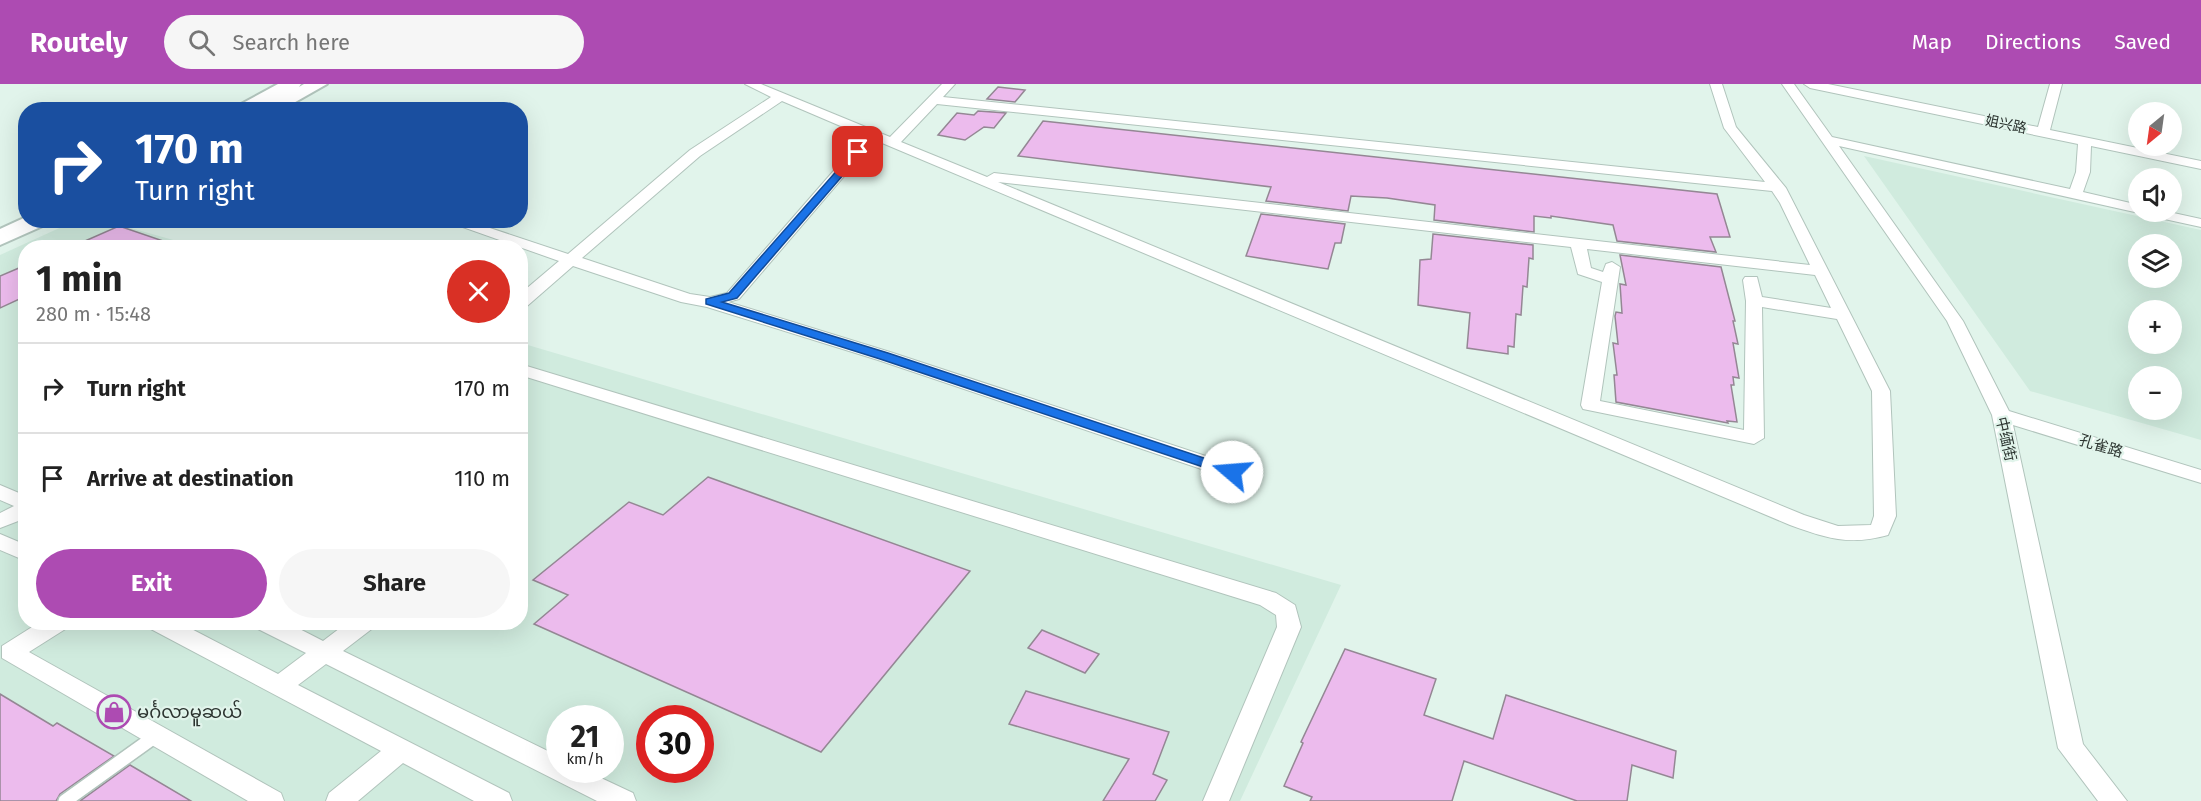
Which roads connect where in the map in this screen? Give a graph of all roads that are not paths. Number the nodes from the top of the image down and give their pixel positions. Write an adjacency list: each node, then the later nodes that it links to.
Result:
1 (292, 84): 11 (street)
2 (318, 84): 12 (street)
3 (751, 84): 9 (street)
4 (950, 84): 10 (street)
5 (1716, 84): 20 (street)
6 (1788, 84): 15 (street, 中缅街)
7 (1810, 84): 13 (street, 姐兴路)
8 (2056, 84): 13 (street)
9 (781, 96): 14 (street); 33 (street)
10 (935, 100): 17 (street); 20 (street)
11 (255, 102)
12 (283, 102)
13 (2043, 132): 16 (street, 姐兴路)
14 (873, 134): 17 (street); 38 (street)
15 (1828, 140): 21 (street); 41 (street, 中缅街)
16 (2085, 141): 18 (street, 姐兴路); 21 (street)
17 (892, 142): 19 (street)
18 (2201, 165)
19 (973, 175): 31 (street); 39 (street)
20 (1779, 188): 34 (street)
21 (2075, 195): 22 (street)
22 (2128, 207)
23 (18, 216): 26 (street)
24 (2182, 219): 25 (street)
25 (2201, 223)
26 (0, 224)
27 (21, 228): 29 (street)
28 (475, 228): 30 (street)
29 (0, 238)
30 (512, 240)
31 (1577, 241): 34 (street); 37 (street)
32 (528, 245): 33 (street)
33 (570, 259): 36 (street); 38 (street)
34 (1823, 271): 39 (street)
35 (1751, 280): 37 (street)
36 (528, 296)
37 (1754, 301): 39 (street)
38 (710, 302): 42 (street)
39 (1842, 315)
40 (528, 371): 66 (street)
41 (2001, 415): 43 (street, 孔雀路); 67 (street, 中缅街)
42 (1232, 472)
43 (2201, 477)
44 (0, 492): 45 (street)
45 (18, 500)
46 (18, 513): 47 (street)
47 (0, 521)
48 (0, 541): 49 (street)
49 (18, 550)
50 (46, 630): 55 (street)
51 (172, 630): 56 (street)
52 (280, 630): 54 (street)
53 (354, 630): 54 (street)
54 (324, 652): 56 (street); 59 (street)
55 (5, 655): 57 (street)
56 (279, 686): 58 (street)
57 (157, 735): 61 (lane); 62 (street)
58 (401, 750): 63 (street); 64 (street)
59 (546, 762)
60 (588, 783): 65 (street)
61 (65, 801)
62 (271, 801)
63 (339, 801)
64 (499, 801)
65 (623, 801)
66 (1216, 801)
67 (2114, 801)

